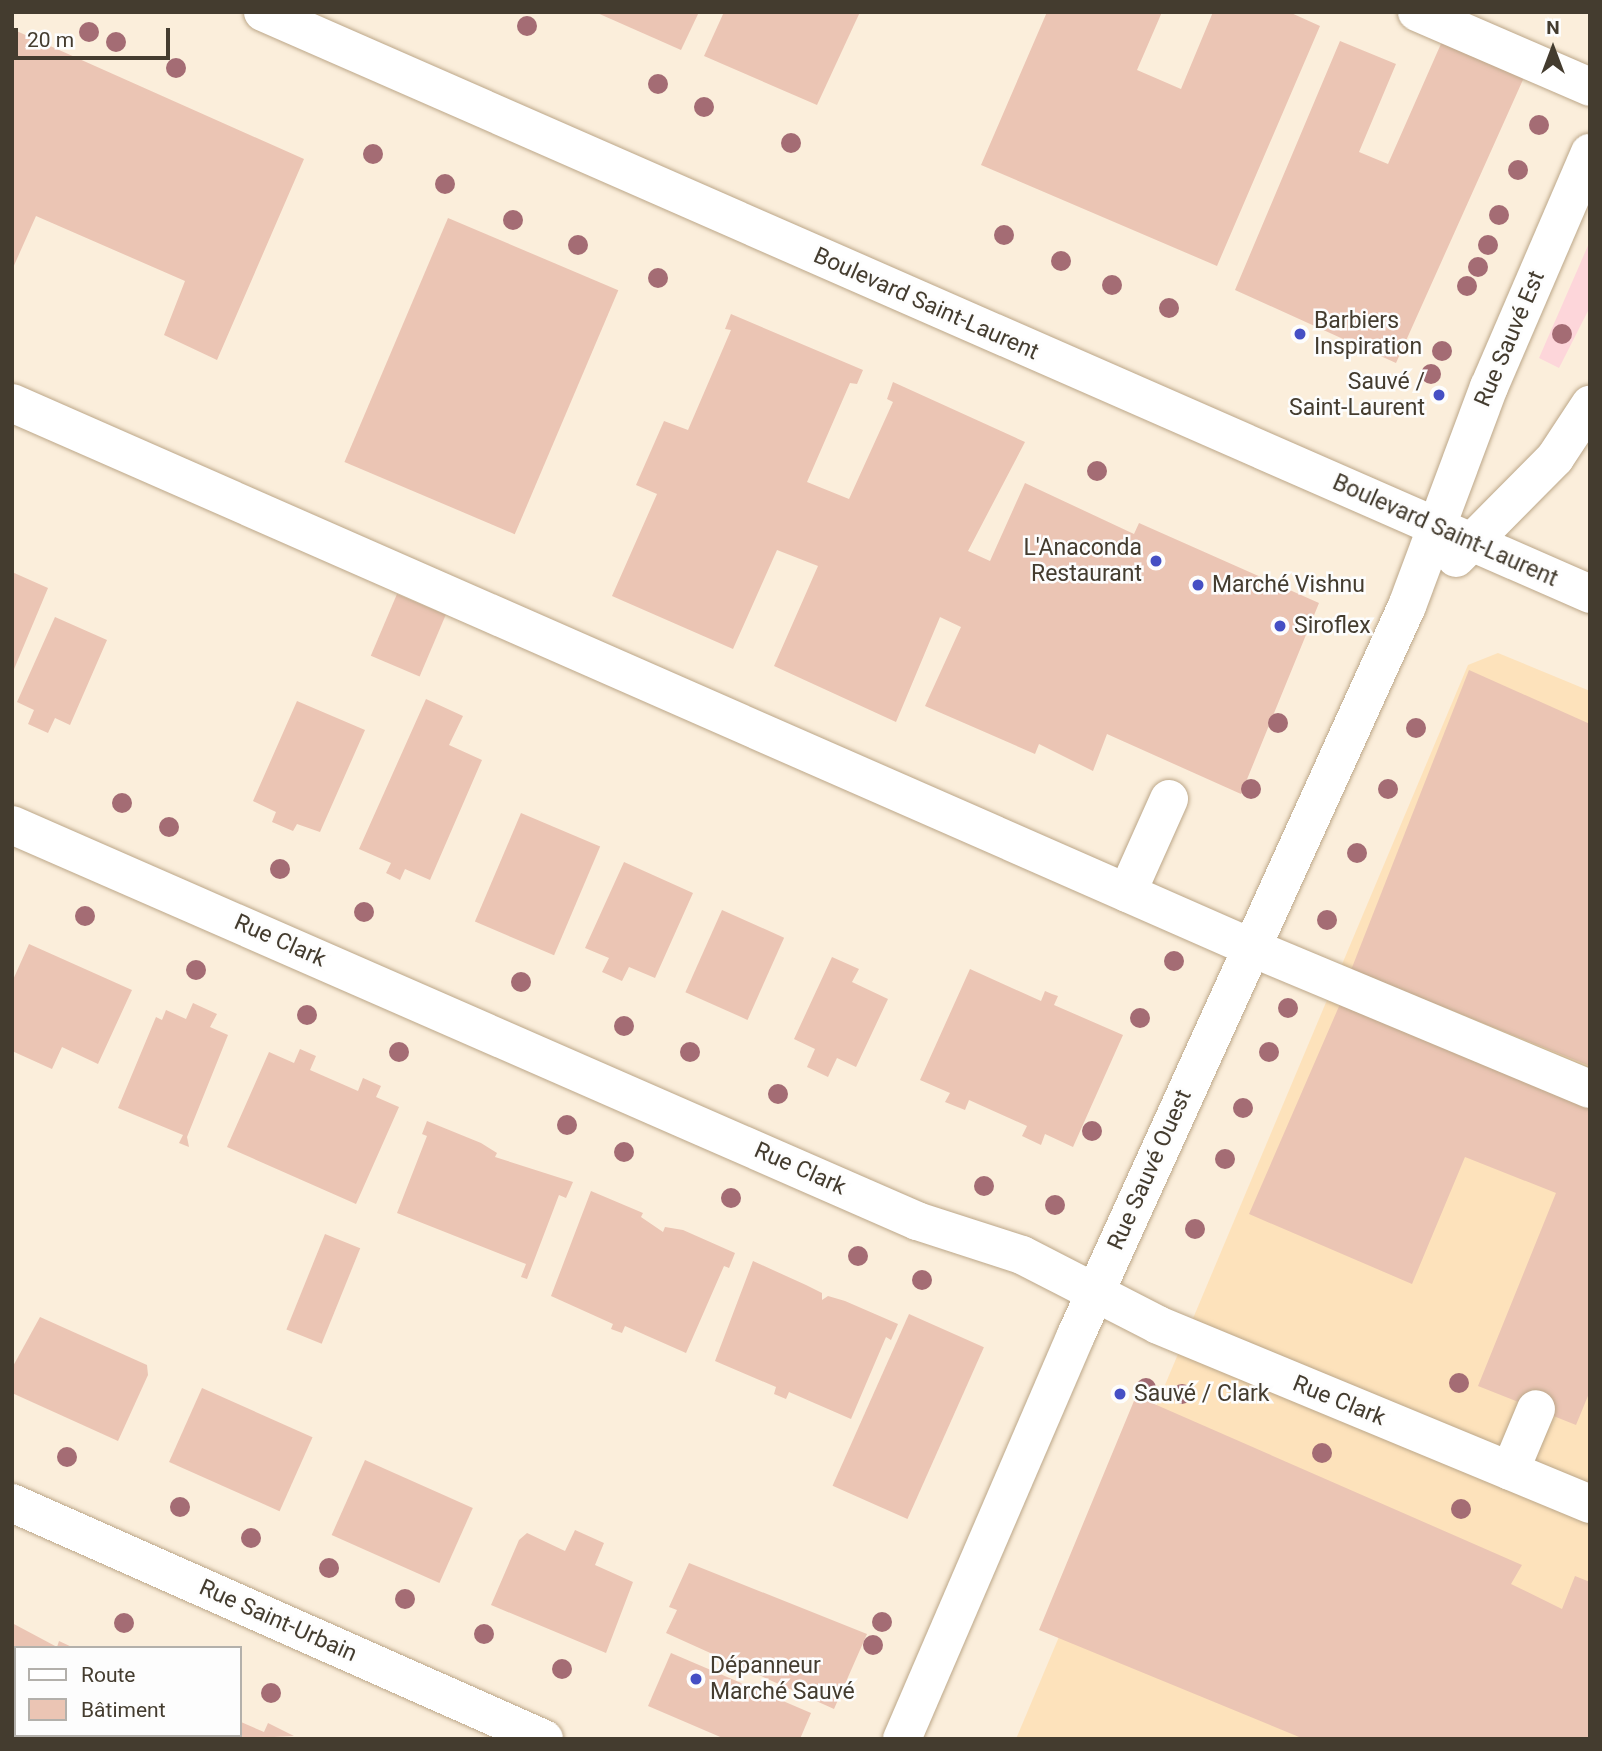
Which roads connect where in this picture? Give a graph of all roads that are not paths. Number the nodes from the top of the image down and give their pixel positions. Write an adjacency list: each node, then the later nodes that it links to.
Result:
1 (263, 12): 7 (main road, Boulevard Saint-Laurent)
2 (1417, 12): 3 (main road)
3 (1590, 87)
4 (1590, 153): 7 (main road, Rue Sauvé Est)
5 (12, 403): 13 (main road)
6 (1590, 405): 8 (main road)
7 (1434, 527): 8 (main road, Boulevard Saint-Laurent); 10 (main road, Rue Sauvé Ouest)
8 (1471, 543): 9 (main road, Boulevard Saint-Laurent); 10 (main road, Rue Sauvé Ouest)
9 (1590, 594)
10 (1406, 606): 14 (main road, Rue Sauvé Ouest)
11 (1169, 799): 13 (main road)
12 (12, 825): 16 (main road, Rue Clark)
13 (1127, 894): 14 (main road)
14 (1250, 947): 15 (main road); 16 (main road, Rue Sauvé Ouest)
15 (1590, 1089)
16 (1096, 1290): 18 (main road, Rue Clark); 22 (main road, Rue Sauvé Ouest)
17 (1536, 1409): 18 (main road)
18 (1510, 1471): 20 (main road, Rue Clark)
19 (12, 1503): 21 (main road, Rue Saint-Urbain)
20 (1590, 1504)
21 (544, 1739)
22 (902, 1739)

